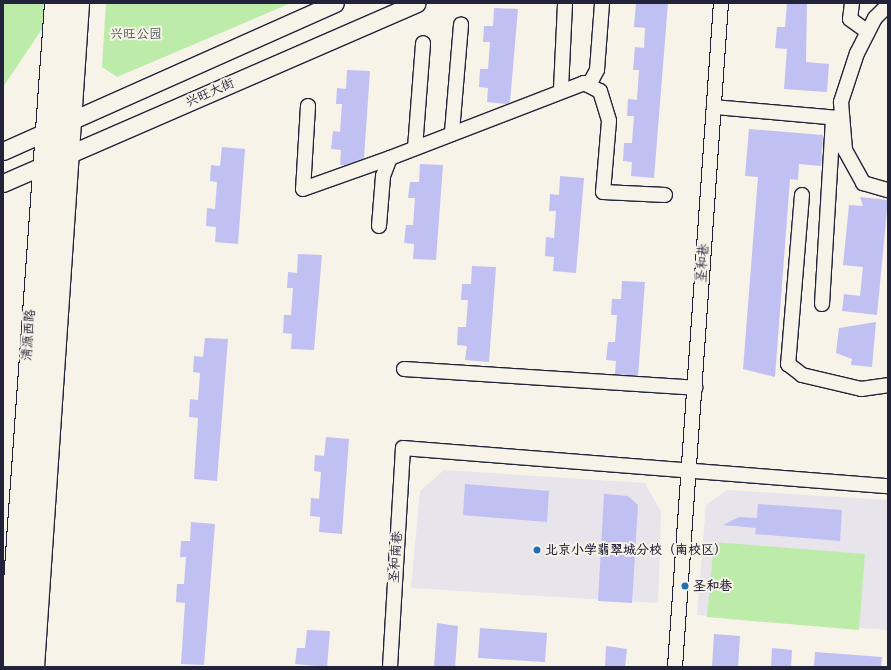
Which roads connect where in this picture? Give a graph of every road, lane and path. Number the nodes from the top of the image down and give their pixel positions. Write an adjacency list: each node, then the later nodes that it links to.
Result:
1 (52, 3): 20 (street, 清源西路)
2 (64, 3): 20 (main road, 清源西路)
3 (80, 3): 19 (main road)
4 (335, 3): 19 (main road)
5 (416, 3): 24 (main road, 兴旺大街)
6 (565, 3): 15 (street)
7 (602, 3): 14 (street)
8 (721, 3): 17 (street, 圣和巷)
9 (852, 3): 12 (street)
10 (888, 5): 12 (street)
11 (461, 24): 21 (street)
12 (868, 32): 18 (street)
13 (423, 43): 22 (street)
14 (589, 85): 15 (street); 30 (street)
15 (561, 89): 21 (street)
16 (308, 106): 25 (street)
17 (714, 107): 18 (street); 35 (street, 圣和巷)
18 (837, 118): 28 (street); 32 (street)
19 (73, 120): 20 (main road); 24 (main road)
20 (49, 131): 23 (main road); 26 (main road, 清源西路)
21 (452, 132): 22 (street)
22 (415, 148): 25 (street)
23 (3, 151)
24 (72, 153): 26 (main road, 兴旺大街); 40 (main road)
25 (390, 158): 31 (street)
26 (47, 163): 27 (main road, 兴旺大街); 38 (street, 清源西路); 39 (main road, 清源西路)
27 (3, 183)
28 (888, 190)
29 (802, 194): 34 (street)
30 (666, 195)
31 (379, 226)
32 (822, 304)
33 (404, 369): 35 (street)
34 (888, 385)
35 (695, 388): 36 (street, 圣和巷)
36 (688, 472): 37 (street); 41 (street, 圣和南巷); 42 (street, 圣和巷)
37 (888, 486)
38 (5, 667)
39 (19, 667)
40 (34, 667)
41 (390, 667)
42 (675, 667)

